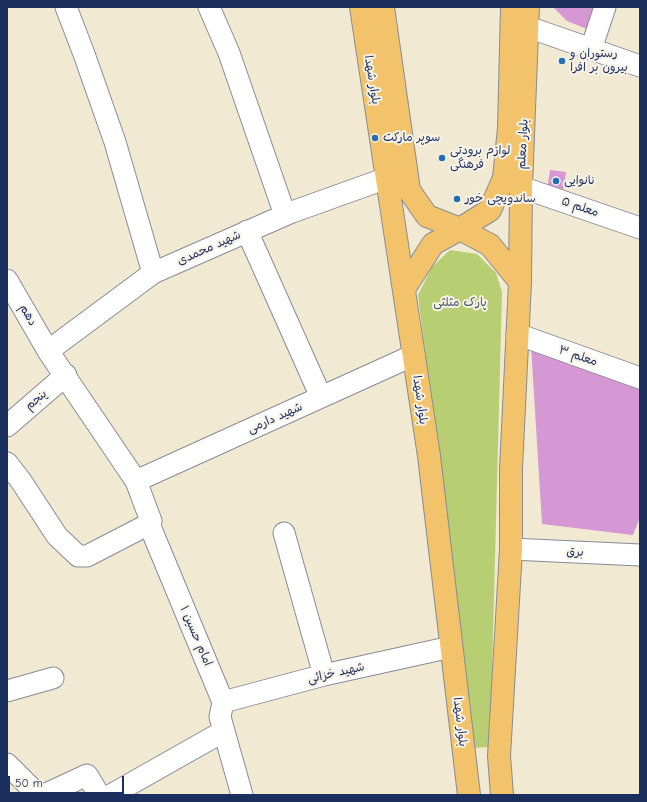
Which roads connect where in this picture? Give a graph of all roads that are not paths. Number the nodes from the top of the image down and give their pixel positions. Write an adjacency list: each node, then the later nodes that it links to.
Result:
1 (66, 7): 18 (street)
2 (209, 7): 14 (street)
3 (361, 7): 10 (main road, بلوار شهدا)
4 (383, 7): 10 (main road, بلوار شهدا)
5 (512, 7): 11 (main road, بلوار معلم)
6 (605, 7): 8 (street)
7 (528, 17): 8 (street); 11 (main road, بلوار معلم)
8 (591, 49): 9 (street)
9 (640, 66)
10 (385, 99): 12 (main road, بلوار شهدا); 15 (main road, بلوار شهدا)
11 (516, 117): 13 (main road, بلوار معلم); 15 (main road, بلوار معلم)
12 (387, 178): 14 (street, شهید محمدی); 21 (main road, بلوار شهدا)
13 (521, 187): 16 (street, معلم ۵); 20 (main road, بلوار معلم)
14 (285, 215): 17 (street, شهید محمدی)
15 (460, 228): 20 (main road, بلوار شهدا); 21 (main road, بلوار معلم)
16 (640, 228)
17 (247, 232): 18 (street, شهید محمدی); 27 (street)
18 (153, 273): 23 (street, شهید محمدی)
19 (7, 280): 23 (street, دهم)
20 (520, 282): 22 (main road)
21 (404, 289): 24 (main road, بلوار شهدا)
22 (517, 334): 26 (street, معلم ۳); 33 (main road)
23 (48, 351): 25 (street, دهم)
24 (414, 356): 27 (street, شهید دارمی); 35 (main road, بلوار شهدا)
25 (66, 375): 28 (street, پنجم); 30 (street, امام حسین ۱)
26 (640, 378)
27 (321, 397): 30 (street, شهید دارمی)
28 (7, 426)
29 (7, 463): 31 (street)
30 (136, 481): 31 (street, امام حسین ۱)
31 (149, 524): 39 (street, امام حسین ۱)
32 (284, 533): 36 (street)
33 (510, 549): 34 (street, برق); 41 (main road)
34 (639, 552)
35 (451, 647): 36 (street, شهید خزائی); 42 (main road, بلوار شهدا)
36 (324, 675): 39 (street, شهید خزائی)
37 (53, 678): 38 (street)
38 (7, 691)
39 (223, 702): 40 (street, امام حسین ۱)
40 (224, 731): 47 (street); 48 (street, امام حسین ۱)
41 (499, 756): 42 (main road); 50 (main road)
42 (465, 761): 49 (main road, بلوار شهدا)
43 (7, 764): 44 (street)
44 (38, 795)
45 (44, 795): 46 (street)
46 (99, 795)
47 (111, 795)
48 (242, 795)
49 (469, 795)
50 (502, 795)

